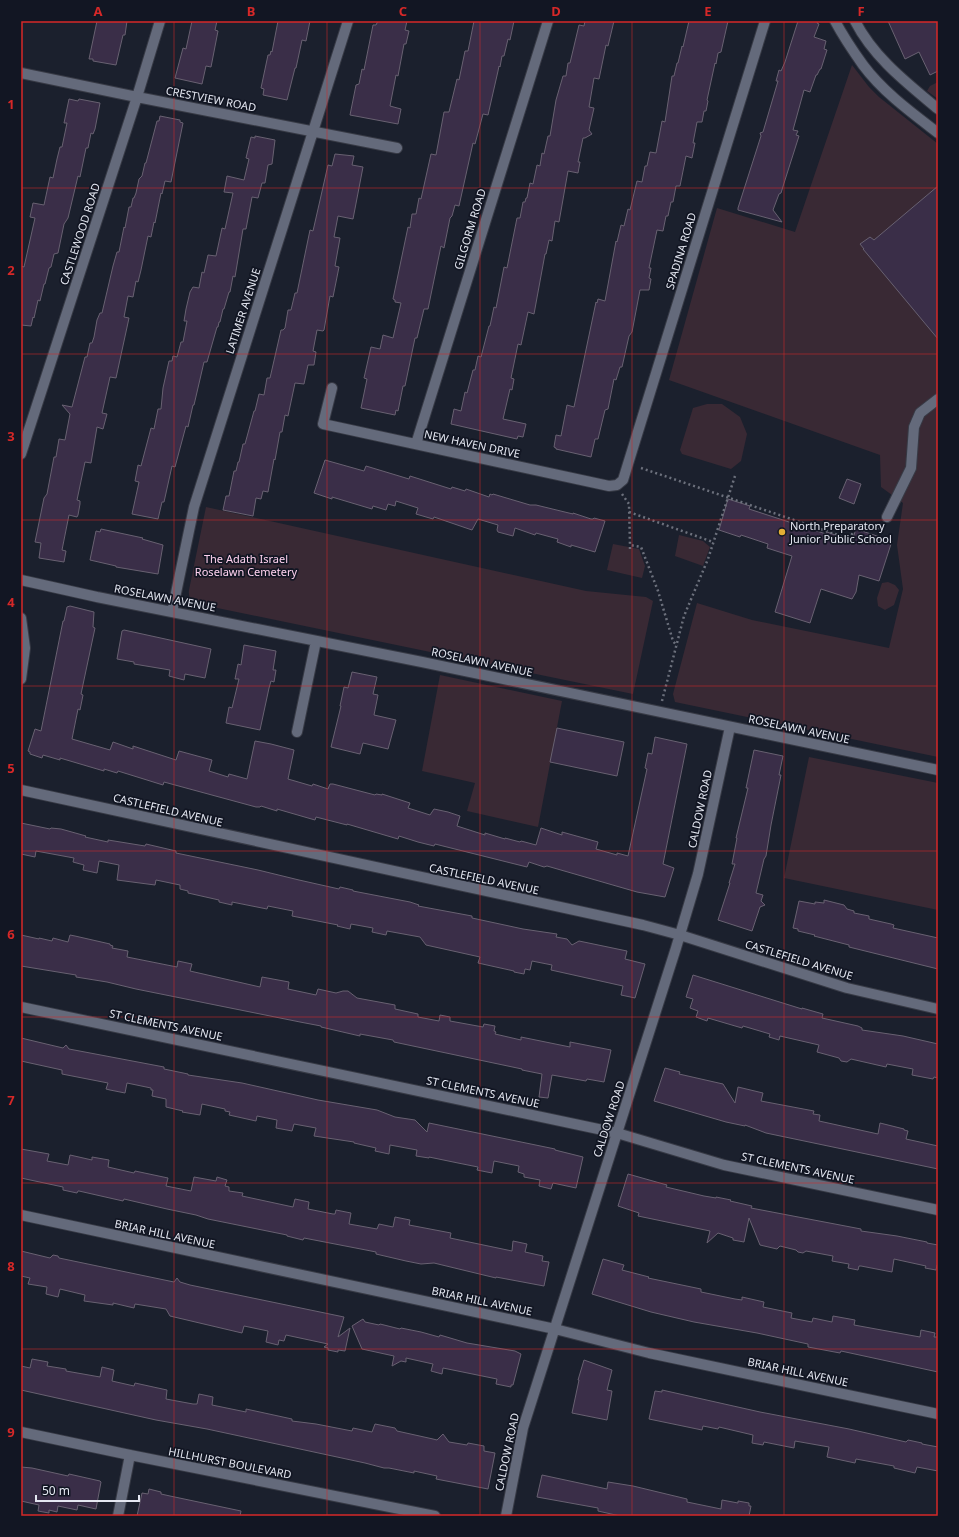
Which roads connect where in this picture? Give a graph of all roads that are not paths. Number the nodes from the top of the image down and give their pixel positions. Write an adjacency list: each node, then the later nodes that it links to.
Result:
1 (160, 21): 8 (street, CASTLEWOOD ROAD)
2 (348, 21): 10 (street, LATIMER AVENUE)
3 (548, 21): 15 (street, GILGORM ROAD)
4 (765, 21): 17 (street, SPADINA ROAD)
5 (835, 21): 11 (street)
6 (855, 21): 9 (street)
7 (21, 72): 8 (street, CRESTVIEW ROAD)
8 (137, 97): 10 (street, CRESTVIEW ROAD); 16 (street, CASTLEWOOD ROAD)
9 (938, 109)
10 (314, 131): 12 (street, CRESTVIEW ROAD); 20 (street, LATIMER AVENUE)
11 (938, 133)
12 (397, 148)
13 (332, 388): 15 (street, NEW HAVEN DRIVE)
14 (938, 399): 18 (street)
15 (416, 444): 17 (street, NEW HAVEN DRIVE)
16 (21, 454)
17 (617, 485)
18 (887, 517)
19 (21, 580): 20 (street, ROSELAWN AVENUE)
20 (172, 612): 22 (street, ROSELAWN AVENUE)
21 (21, 618): 23 (street)
22 (316, 641): 24 (street, ROSELAWN AVENUE); 25 (street)
23 (21, 679)
24 (730, 727): 26 (street, ROSELAWN AVENUE); 28 (street, CALDOW ROAD)
25 (297, 732)
26 (938, 770)
27 (21, 790): 28 (street, CASTLEFIELD AVENUE)
28 (680, 935): 30 (street, CASTLEFIELD AVENUE); 31 (street, CALDOW ROAD)
29 (21, 1007): 31 (street, ST CLEMENTS AVENUE)
30 (938, 1009)
31 (617, 1132): 32 (street, ST CLEMENTS AVENUE); 34 (street, CALDOW ROAD)
32 (938, 1210)
33 (21, 1215): 34 (street, BRIAR HILL AVENUE)
34 (555, 1329): 35 (street, BRIAR HILL AVENUE); 40 (street, CALDOW ROAD)
35 (938, 1414)
36 (21, 1432): 37 (street, HILLHURST BOULEVARD)
37 (130, 1455): 38 (street); 39 (street, HILLHURST BOULEVARD)
38 (118, 1516)
39 (435, 1516)
40 (506, 1516)

